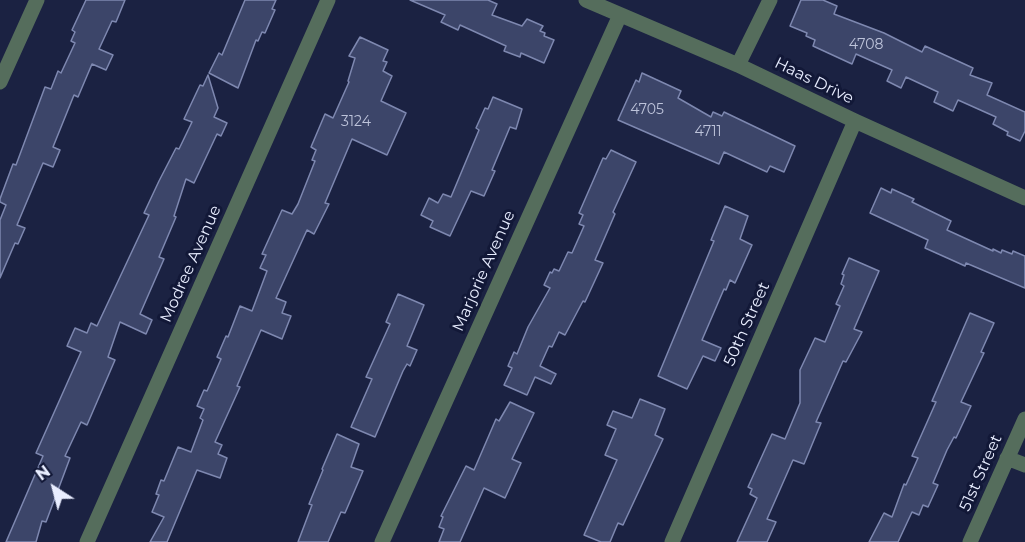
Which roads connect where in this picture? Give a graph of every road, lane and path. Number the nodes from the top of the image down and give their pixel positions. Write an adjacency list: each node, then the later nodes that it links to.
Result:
1 (37, 0): 7 (street)
2 (328, 0): 13 (street, Modree Avenue)
3 (585, 0): 5 (street, Haas Drive)
4 (770, 0): 6 (street)
5 (620, 15): 6 (street, Haas Drive); 14 (street, Marjorie Avenue)
6 (738, 65): 8 (street, Haas Drive)
7 (0, 82)
8 (855, 121): 9 (street, Haas Drive); 15 (street, 50th Street)
9 (1025, 198)
10 (1025, 419): 11 (street, 51st Street)
11 (1007, 458): 12 (street); 16 (street, 51st Street)
12 (1025, 465)
13 (87, 542)
14 (382, 542)
15 (672, 542)
16 (970, 542)

